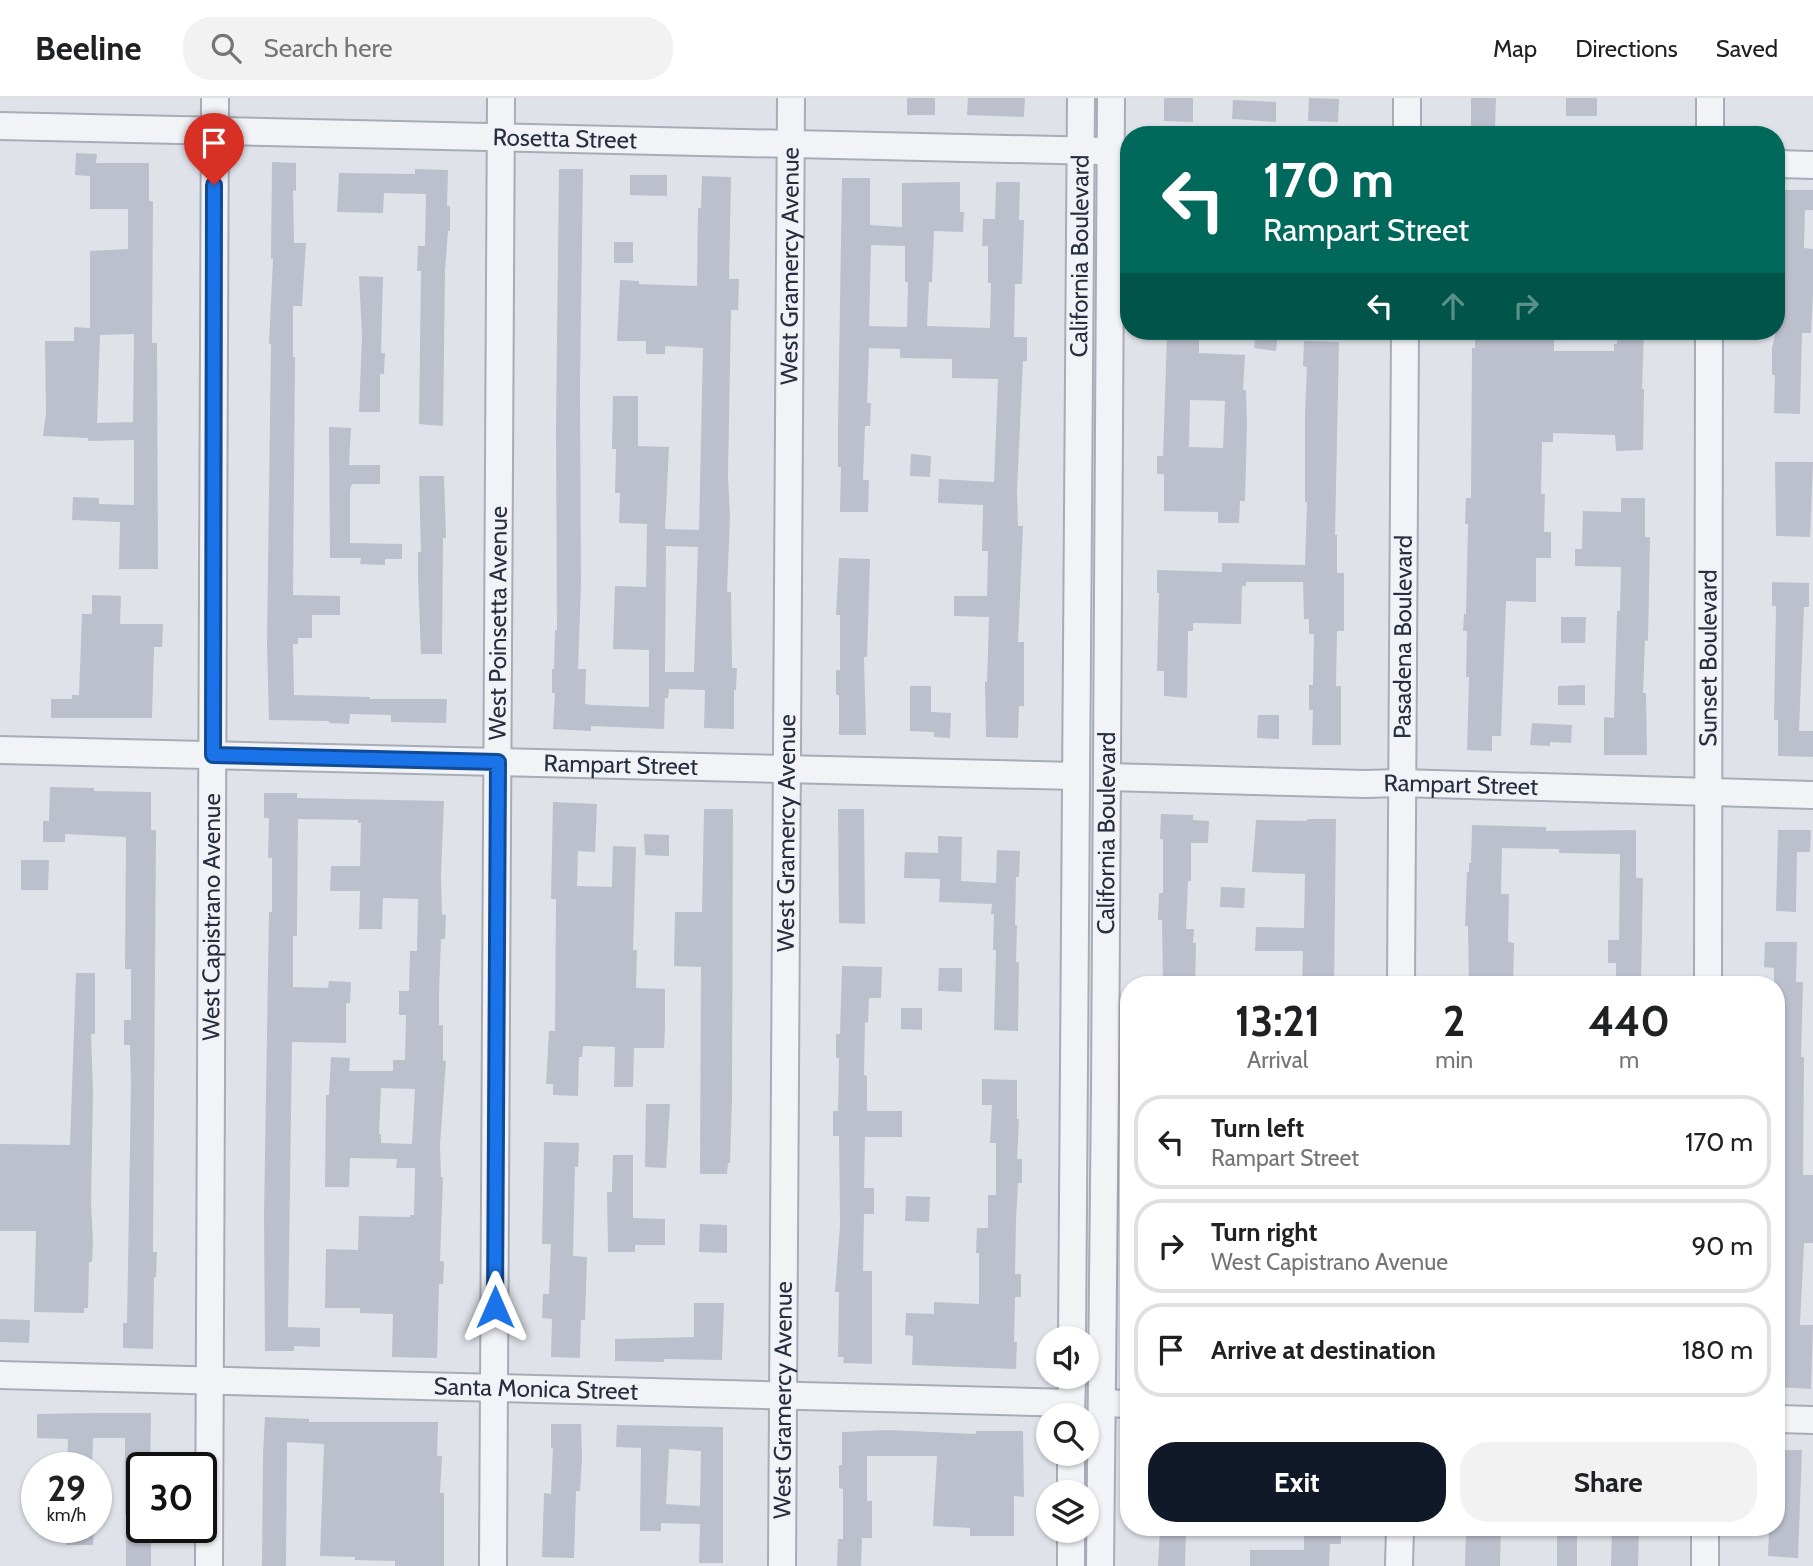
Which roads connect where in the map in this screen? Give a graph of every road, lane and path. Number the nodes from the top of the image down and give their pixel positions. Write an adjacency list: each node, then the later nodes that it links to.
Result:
1 (215, 98): 11 (street, West Capistrano Avenue)
2 (501, 98): 12 (street, West Poinsetta Avenue)
3 (791, 98): 13 (street, West Gramercy Avenue)
4 (1081, 98): 14 (street, California Boulevard)
5 (1111, 98): 15 (street, California Boulevard)
6 (1407, 98): 9 (street)
7 (1710, 98): 10 (street)
8 (0, 126): 11 (street, Rosetta Street)
9 (1407, 126)
10 (1710, 126)
11 (215, 131): 12 (street, Rosetta Street); 23 (street, West Capistrano Avenue)
12 (501, 137): 13 (street, Rosetta Street); 24 (street, West Poinsetta Avenue)
13 (791, 144): 14 (street, Rosetta Street); 25 (street, West Gramercy Avenue)
14 (1081, 151): 15 (street, Rosetta Street); 20 (street, California Boulevard)
15 (1120, 152): 21 (street, California Boulevard)
16 (1785, 164): 17 (street)
17 (1813, 165)
18 (1405, 340): 28 (street, Pasadena Boulevard)
19 (1709, 340): 29 (street, Sunset Boulevard)
20 (1079, 462): 21 (street); 26 (street, California Boulevard)
21 (1108, 462): 27 (street, California Boulevard)
22 (0, 750): 23 (street, Rampart Street)
23 (213, 755): 24 (street, Rampart Street); 37 (street, West Capistrano Avenue)
24 (498, 762): 25 (street, Rampart Street); 38 (street, West Poinsetta Avenue)
25 (788, 770): 26 (street, Rampart Street); 39 (street, West Gramercy Avenue)
26 (1075, 776): 27 (street); 34 (street, California Boulevard)
27 (1107, 777): 28 (street, Rampart Street); 33 (street, California Boulevard)
28 (1400, 783): 29 (street, Rampart Street); 31 (street, Pasadena Boulevard)
29 (1709, 793): 30 (street, Rampart Street); 32 (street, Sunset Boulevard)
30 (1813, 795)
31 (1401, 976)
32 (1708, 976)
33 (1105, 1091): 34 (street); 40 (street, California Boulevard)
34 (1075, 1092): 35 (street, California Boulevard)
35 (1072, 1326)
36 (0, 1375): 37 (street, Santa Monica Street)
37 (211, 1381): 38 (street, Santa Monica Street); 50 (street, West Capistrano Avenue)
38 (495, 1388): 39 (street, Santa Monica Street); 51 (street, West Poinsetta Avenue)
39 (784, 1395): 41 (street, Santa Monica Street); 52 (street, West Gramercy Avenue)
40 (1080, 1403)
41 (1036, 1404)
42 (1120, 1404): 43 (street, Santa Monica Street)
43 (1099, 1405)
44 (1785, 1419): 45 (street)
45 (1813, 1420)
46 (1088, 1466): 54 (street, California Boulevard)
47 (1399, 1536): 55 (street)
48 (1705, 1536): 56 (street)
49 (1071, 1543): 53 (street)
50 (209, 1566)
51 (493, 1566)
52 (782, 1566)
53 (1071, 1566)
54 (1100, 1566)
55 (1399, 1566)
56 (1705, 1566)

